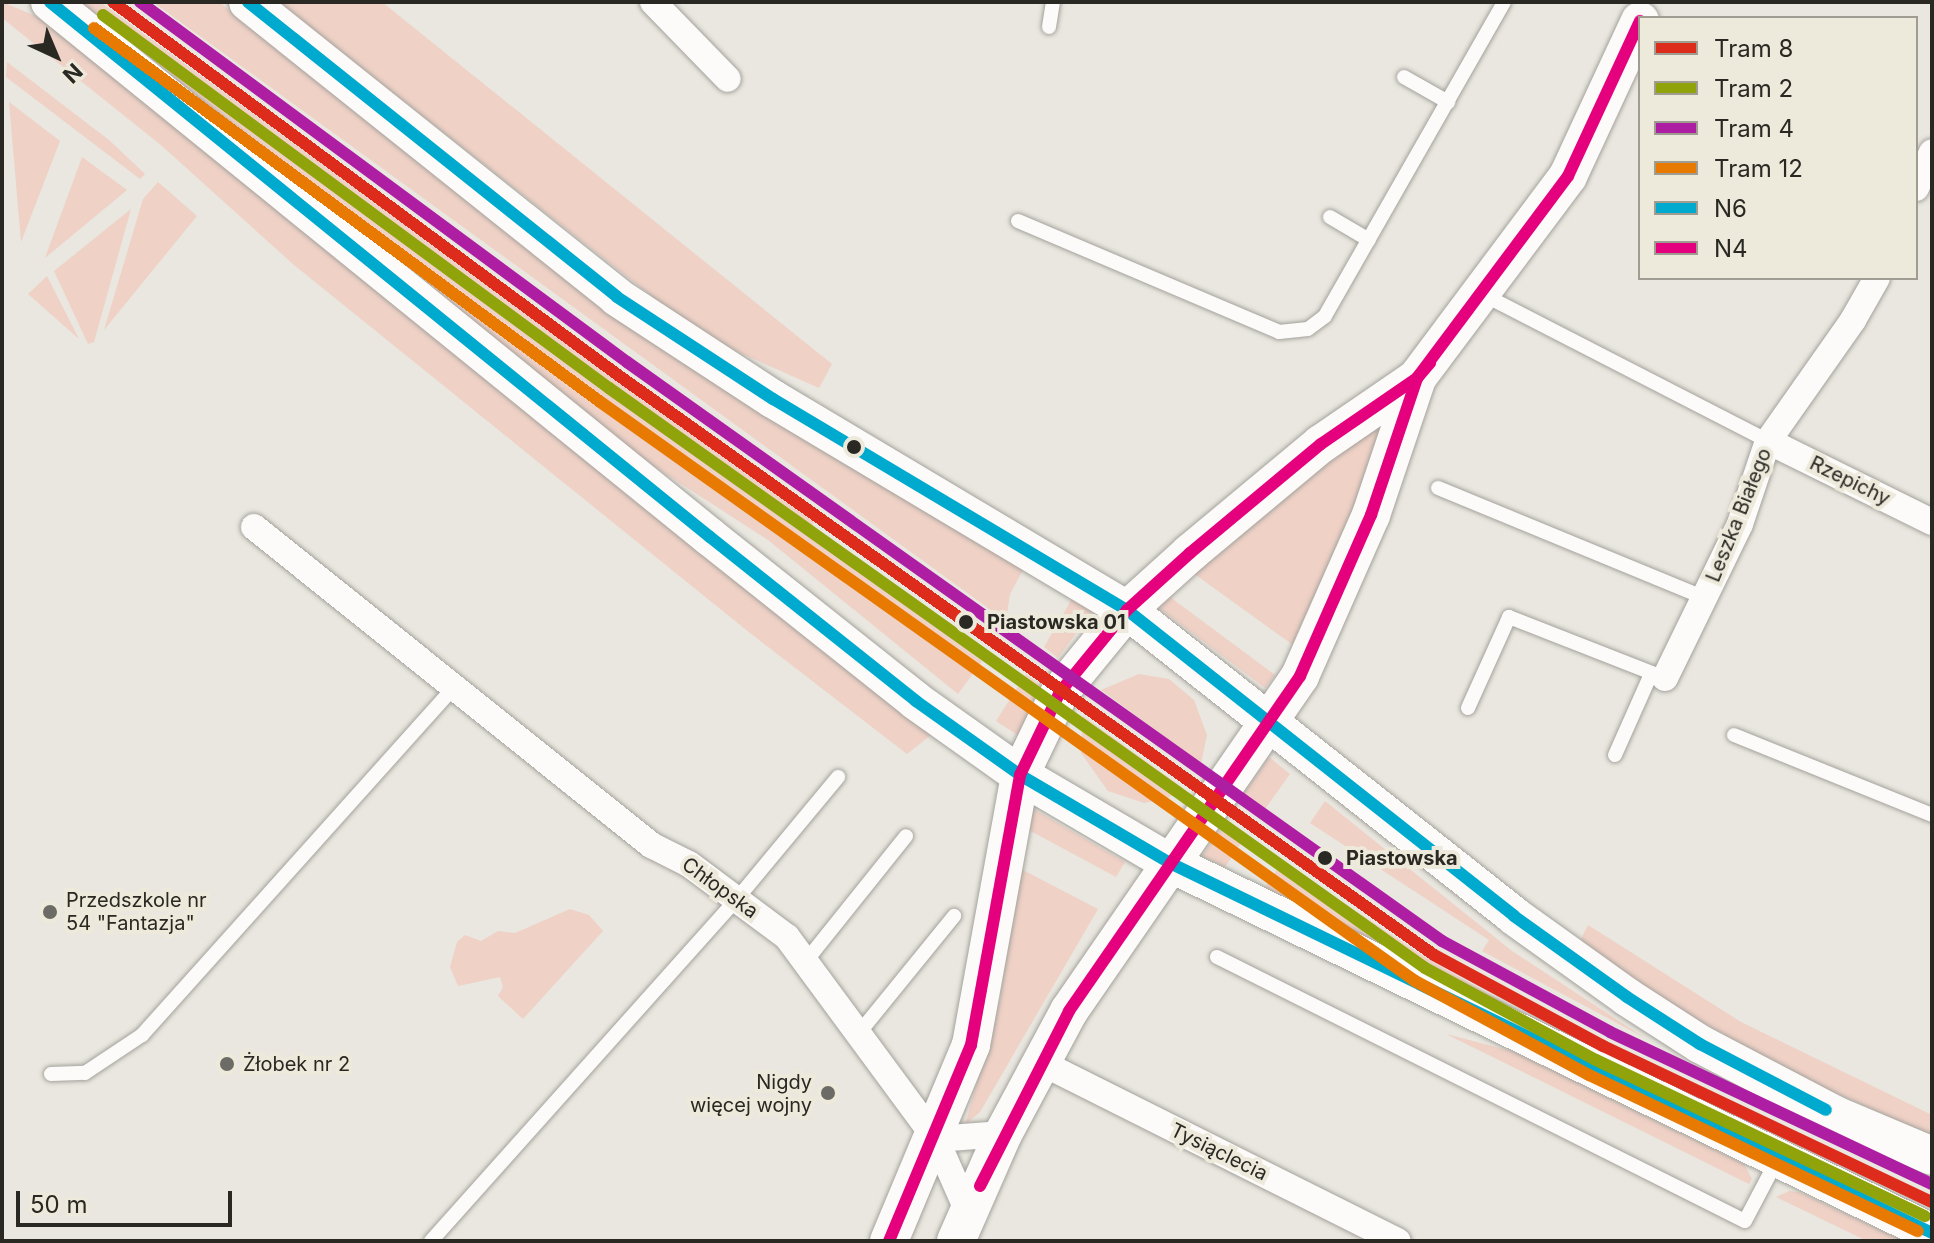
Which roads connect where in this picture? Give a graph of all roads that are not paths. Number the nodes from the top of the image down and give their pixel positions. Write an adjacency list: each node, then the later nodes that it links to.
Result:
1 (50, 2): 31 (main road)
2 (248, 2): 24 (main road)
3 (653, 2): 9 (street)
4 (1053, 2): 7 (lane)
5 (1504, 2): 10 (lane)
6 (1638, 26): 17 (main road)
7 (1049, 27)
8 (1404, 77): 10 (lane)
9 (728, 79)
10 (1448, 102): 15 (lane)
11 (1932, 152): 12 (street)
12 (1918, 184)
13 (1330, 217): 15 (lane)
14 (1018, 221): 15 (lane)
15 (1369, 240)
16 (1876, 280): 19 (street, Leszka Białego)
17 (1484, 295): 18 (main road); 19 (lane)
18 (1417, 378): 24 (main road); 28 (main road)
19 (1768, 441): 21 (street, Rzepichy); 23 (street, Leszka Białego)
20 (1438, 488): 23 (lane)
21 (1932, 522)
22 (254, 527): 26 (street, Chłopska)
23 (1705, 598): 25 (street, Leszka Białego)
24 (1127, 610): 28 (main road); 31 (main road)
25 (1658, 676): 27 (lane); 30 (lane)
26 (453, 688): 36 (street, Chłopska); 42 (lane)
27 (1468, 708)
28 (1272, 719): 35 (main road); 45 (main road)
29 (1734, 735): 33 (lane)
30 (1615, 755)
31 (1020, 775): 35 (main road); 44 (main road)
32 (838, 777): 36 (lane)
33 (1932, 815)
34 (906, 836): 39 (lane)
35 (1170, 863): 41 (main road); 46 (main road)
36 (736, 900): 39 (street, Chłopska); 49 (lane)
37 (954, 916): 40 (lane)
38 (1217, 957): 46 (lane)
39 (806, 961): 40 (street, Chłopska)
40 (859, 1033): 44 (street, Chłopska)
41 (1040, 1062): 43 (main road); 51 (street, Tysiąclecia)
42 (51, 1074)
43 (1003, 1134): 44 (street); 47 (main road)
44 (936, 1139): 47 (street); 50 (main road)
45 (1932, 1156)
46 (1776, 1162): 48 (main road)
47 (962, 1226)
48 (1932, 1233)
49 (431, 1241)
50 (889, 1241)
51 (1398, 1241)

